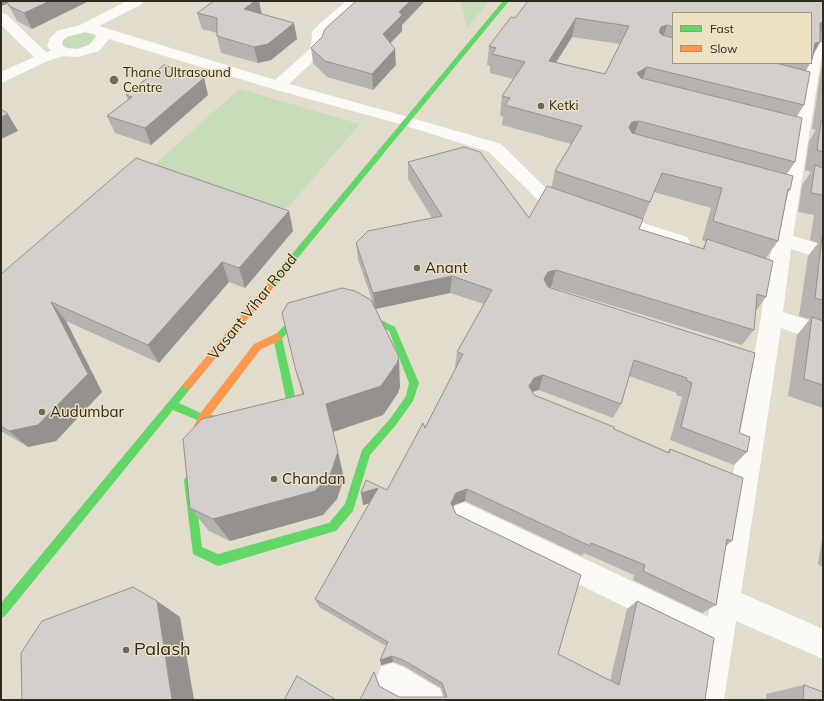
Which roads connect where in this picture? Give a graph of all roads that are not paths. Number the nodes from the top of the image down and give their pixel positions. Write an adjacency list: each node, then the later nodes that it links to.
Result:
1 (137, 1): 5 (street)
2 (354, 1): 14 (street)
3 (506, 1): 15 (street, Vasant Vihar Road)
4 (1, 17): 9 (street)
5 (85, 28): 6 (street); 8 (street)
6 (102, 33): 8 (street); 14 (street)
7 (816, 46): 10 (street)
8 (58, 47): 9 (street)
9 (40, 54): 12 (street); 13 (street)
10 (812, 57)
11 (810, 64): 16 (street)
12 (1, 67)
13 (1, 78)
14 (278, 86): 15 (street)
15 (406, 121): 17 (street); 26 (street, Vasant Vihar Road)
16 (784, 240): 18 (street); 20 (street)
17 (694, 247)
18 (823, 252)
19 (724, 256): 20 (street)
20 (777, 273): 23 (street)
21 (344, 310): 31 (street)
22 (323, 317): 25 (street)
23 (772, 317): 24 (street); 33 (street)
24 (823, 334)
25 (277, 337): 27 (street); 28 (street)
26 (173, 405): 28 (street); 36 (street, Vasant Vihar Road)
27 (256, 415)
28 (202, 418): 29 (street); 30 (street)
29 (240, 418)
30 (188, 458)
31 (188, 473)
32 (723, 474): 33 (street)
33 (744, 483): 35 (street)
34 (464, 515): 37 (street)
35 (725, 601): 37 (street); 38 (street)
36 (1, 612)
37 (719, 637): 41 (street)
38 (823, 644)
39 (392, 678): 40 (street)
40 (429, 700)
41 (709, 700)

